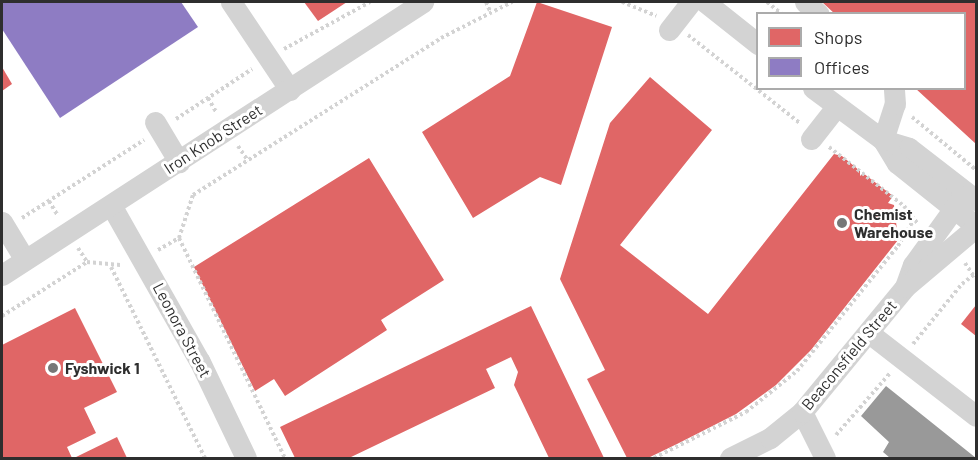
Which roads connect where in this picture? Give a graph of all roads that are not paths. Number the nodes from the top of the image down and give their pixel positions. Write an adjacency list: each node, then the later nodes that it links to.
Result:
1 (231, 2): 9 (street)
2 (423, 2): 9 (street, Iron Knob Street)
3 (691, 2): 7 (street)
4 (705, 2): 8 (street)
5 (805, 2): 6 (street)
6 (817, 12)
7 (669, 30)
8 (756, 42)
9 (290, 90): 16 (street, Iron Knob Street)
10 (815, 90): 12 (street)
11 (895, 96): 15 (street)
12 (836, 107): 14 (street); 15 (street)
13 (157, 126): 16 (street)
14 (811, 139)
15 (883, 140): 17 (street)
16 (179, 162): 18 (street, Iron Knob Street)
17 (965, 200): 20 (street); 23 (street, Beaconsfield Street)
18 (111, 205): 21 (street, Iron Knob Street); 27 (street, Leonora Street)
19 (4, 225): 21 (street)
20 (976, 226): 23 (street, Beaconsfield Street)
21 (25, 260): 22 (street, Iron Knob Street)
22 (2, 274)
23 (905, 287): 24 (street, Beaconsfield Street)
24 (869, 333): 25 (street, Beaconsfield Street); 26 (street)
25 (802, 412): 28 (street, Beaconsfield Street); 29 (street)
26 (976, 416)
27 (246, 459)
28 (730, 459)
29 (825, 459)

